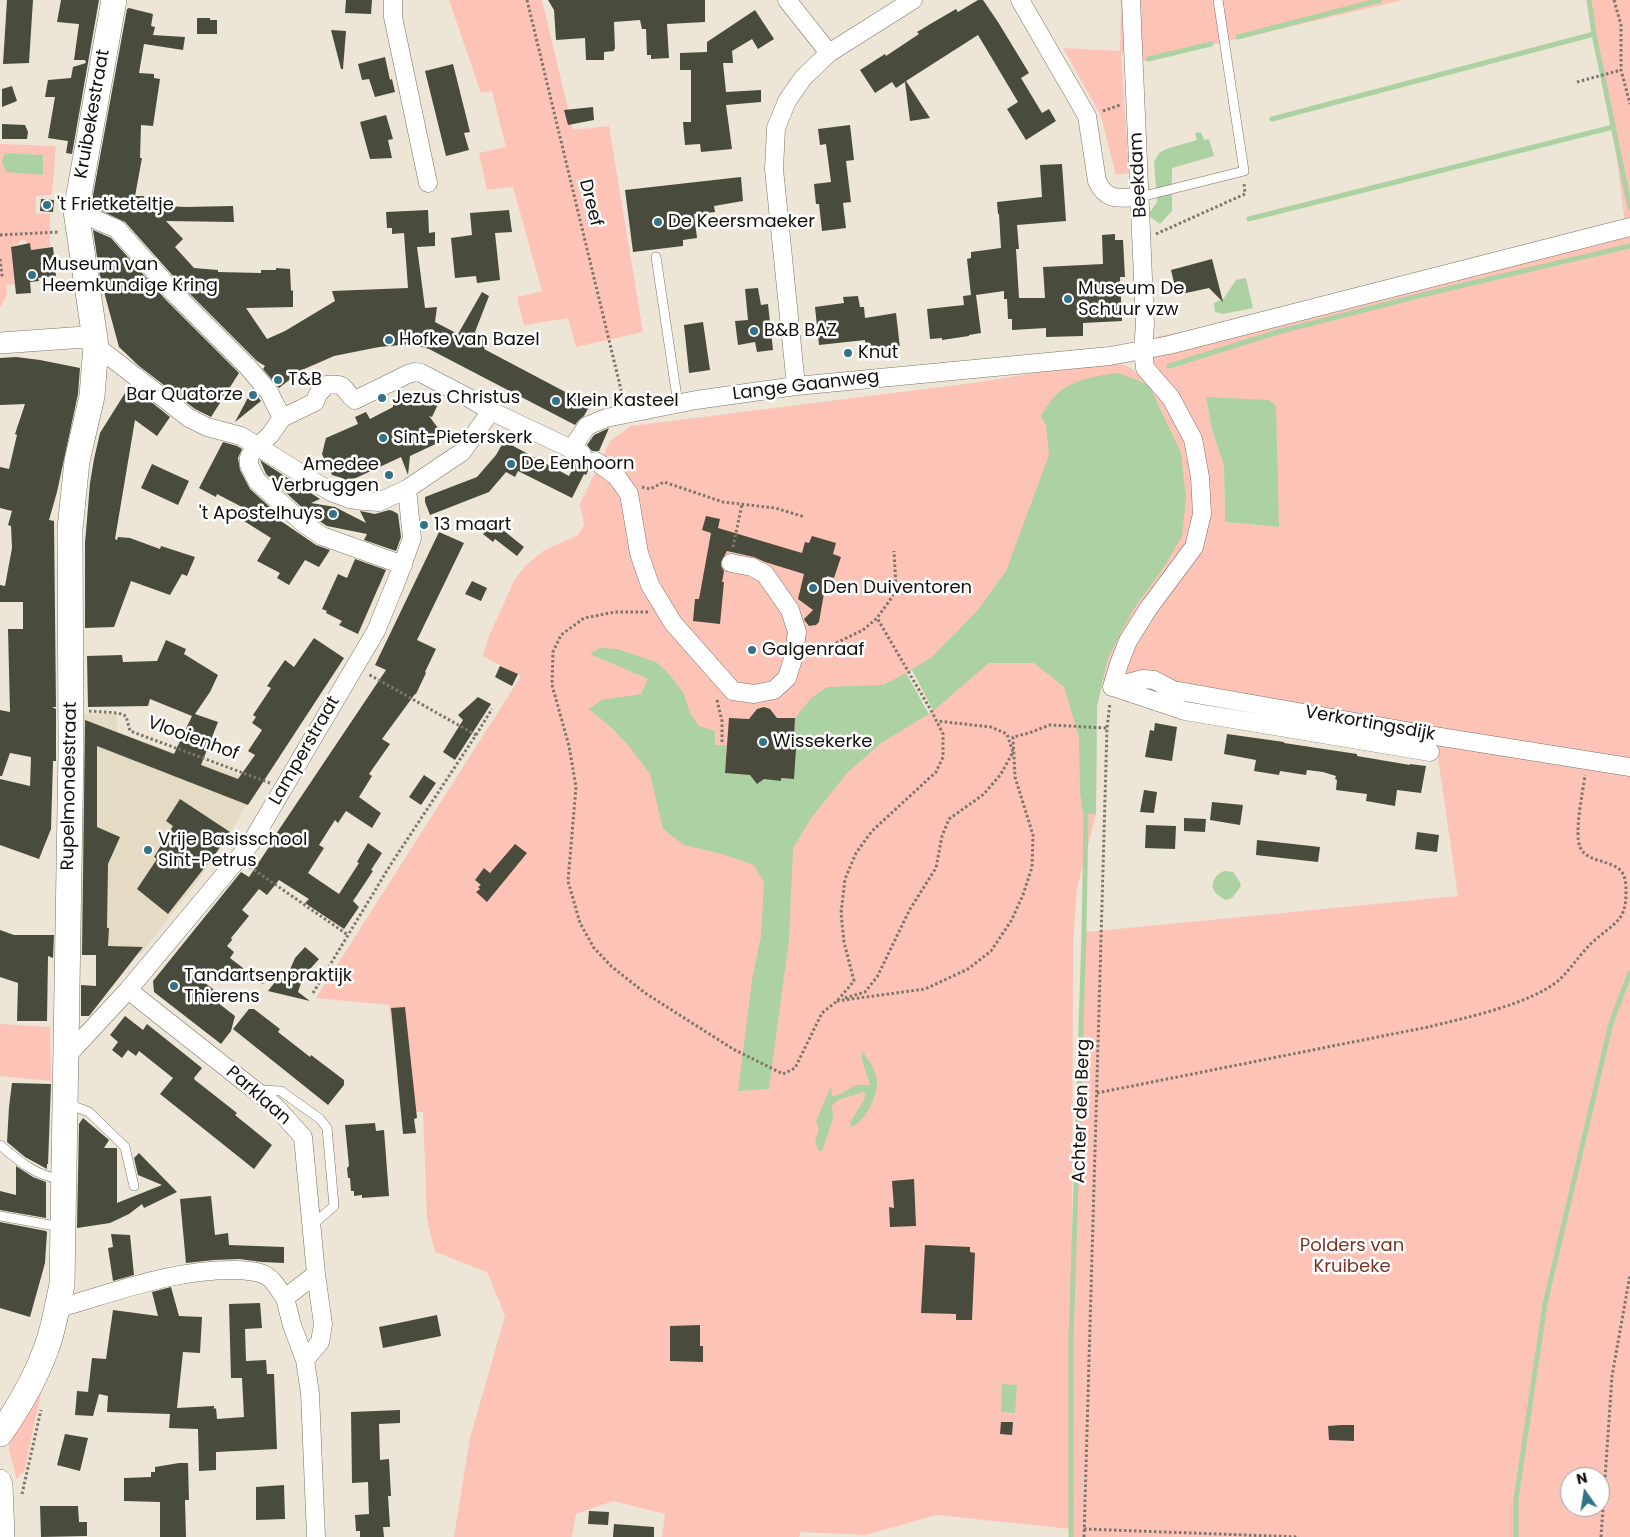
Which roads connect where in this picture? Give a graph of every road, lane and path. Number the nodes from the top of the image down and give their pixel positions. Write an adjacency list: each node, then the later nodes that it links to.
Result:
1 (114, 0): 19 (main road, Kruibekestraat)
2 (393, 0): 17 (street)
3 (527, 0): 32 (path, Dreef)
4 (787, 0): 10 (street)
5 (913, 0): 10 (street)
6 (1020, 0): 15 (street)
7 (1131, 0): 13 (street, Beekdam)
8 (1218, 0): 16 (lane)
9 (1614, 0): 11 (path)
10 (828, 53): 29 (street)
11 (1621, 70): 12 (path); 14 (path)
12 (1577, 82)
13 (1135, 100): 15 (path); 18 (street, Beekdam)
14 (1630, 104)
15 (1087, 116): 18 (street)
16 (1244, 171): 18 (lane); 22 (path)
17 (428, 183)
18 (1140, 197): 22 (street, Beekdam)
19 (78, 221): 21 (path); 27 (main road, Kruibekestraat); 33 (street)
20 (1630, 227): 28 (street, Lange Gaanweg)
21 (0, 235)
22 (1142, 241): 28 (street, Beekdam)
23 (656, 257): 30 (lane)
24 (0, 259): 25 (path)
25 (0, 276)
26 (0, 342): 27 (street)
27 (96, 346): 34 (street); 50 (main road, Rupelmondestraat)
28 (1143, 349): 29 (street, Lange Gaanweg); 48 (street)
29 (796, 386): 30 (street, Lange Gaanweg)
30 (678, 404): 32 (street, Lange Gaanweg)
31 (491, 411): 33 (street); 35 (street); 37 (street)
32 (627, 413): 35 (street, Lange Gaanweg)
33 (282, 418): 34 (street)
34 (258, 445): 37 (street); 42 (street)
35 (584, 455): 36 (street)
36 (622, 484): 38 (path); 43 (street)
37 (407, 489): 42 (street, Lamperstraat)
38 (742, 504): 39 (path); 41 (path)
39 (805, 517)
40 (894, 551): 44 (path)
41 (732, 557): 45 (street)
42 (403, 565): 47 (street, Lamperstraat)
43 (666, 612): 46 (street); 64 (path)
44 (877, 618): 45 (path); 51 (path)
45 (793, 659): 46 (street)
46 (710, 665): 54 (path)
47 (355, 666): 53 (path); 59 (street, Lamperstraat)
48 (1112, 687): 52 (path, Achter den Berg); 56 (street, Verkortingsdijk); 57 (street, Verkortingsdijk)
49 (492, 709): 53 (path)
50 (71, 710): 59 (path, Vlooienhof); 65 (main road, Rupelmondestraat)
51 (936, 721): 55 (path); 64 (path)
52 (1108, 728): 55 (path); 67 (path, Achter den Berg)
53 (476, 735): 61 (path)
54 (722, 742)
55 (1013, 752): 64 (path); 64 (path)
56 (1430, 752)
57 (1588, 760): 58 (street, Verkortingsdijk); 67 (path)
58 (1630, 767)
59 (284, 788): 60 (street, Lamperstraat)
60 (239, 860): 61 (path); 62 (street, Lamperstraat)
61 (348, 935): 63 (path)
62 (128, 990): 65 (street, Lamperstraat); 66 (street, Parklaan)
63 (312, 993)
64 (838, 1001)
65 (66, 1057): 68 (main road, Rupelmondestraat)
66 (255, 1090): 73 (street, Parklaan); 73 (lane)
67 (1097, 1093): 85 (path, Achter den Berg)
68 (65, 1103): 70 (main road, Rupelmondestraat); 71 (lane)
69 (0, 1145): 70 (lane)
70 (64, 1180): 74 (main road, Rupelmondestraat)
71 (134, 1186)
72 (0, 1216): 74 (lane)
73 (311, 1226): 75 (street, Parklaan)
74 (63, 1239): 78 (main road, Rupelmondestraat); 81 (main road)
75 (316, 1274): 77 (street); 79 (street, Parklaan)
76 (1630, 1275): 90 (path)
77 (285, 1298): 78 (street); 79 (street)
78 (56, 1309): 82 (main road, Rupelmondestraat)
79 (305, 1360): 87 (street)
80 (43, 1402): 84 (path)
81 (0, 1410)
82 (0, 1434)
83 (0, 1480): 86 (street)
84 (21, 1497)
85 (1084, 1529): 88 (path, Achter den Berg); 89 (path)
86 (4, 1537)
87 (316, 1537)
88 (1084, 1537)
89 (1299, 1537)
90 (1601, 1537)

